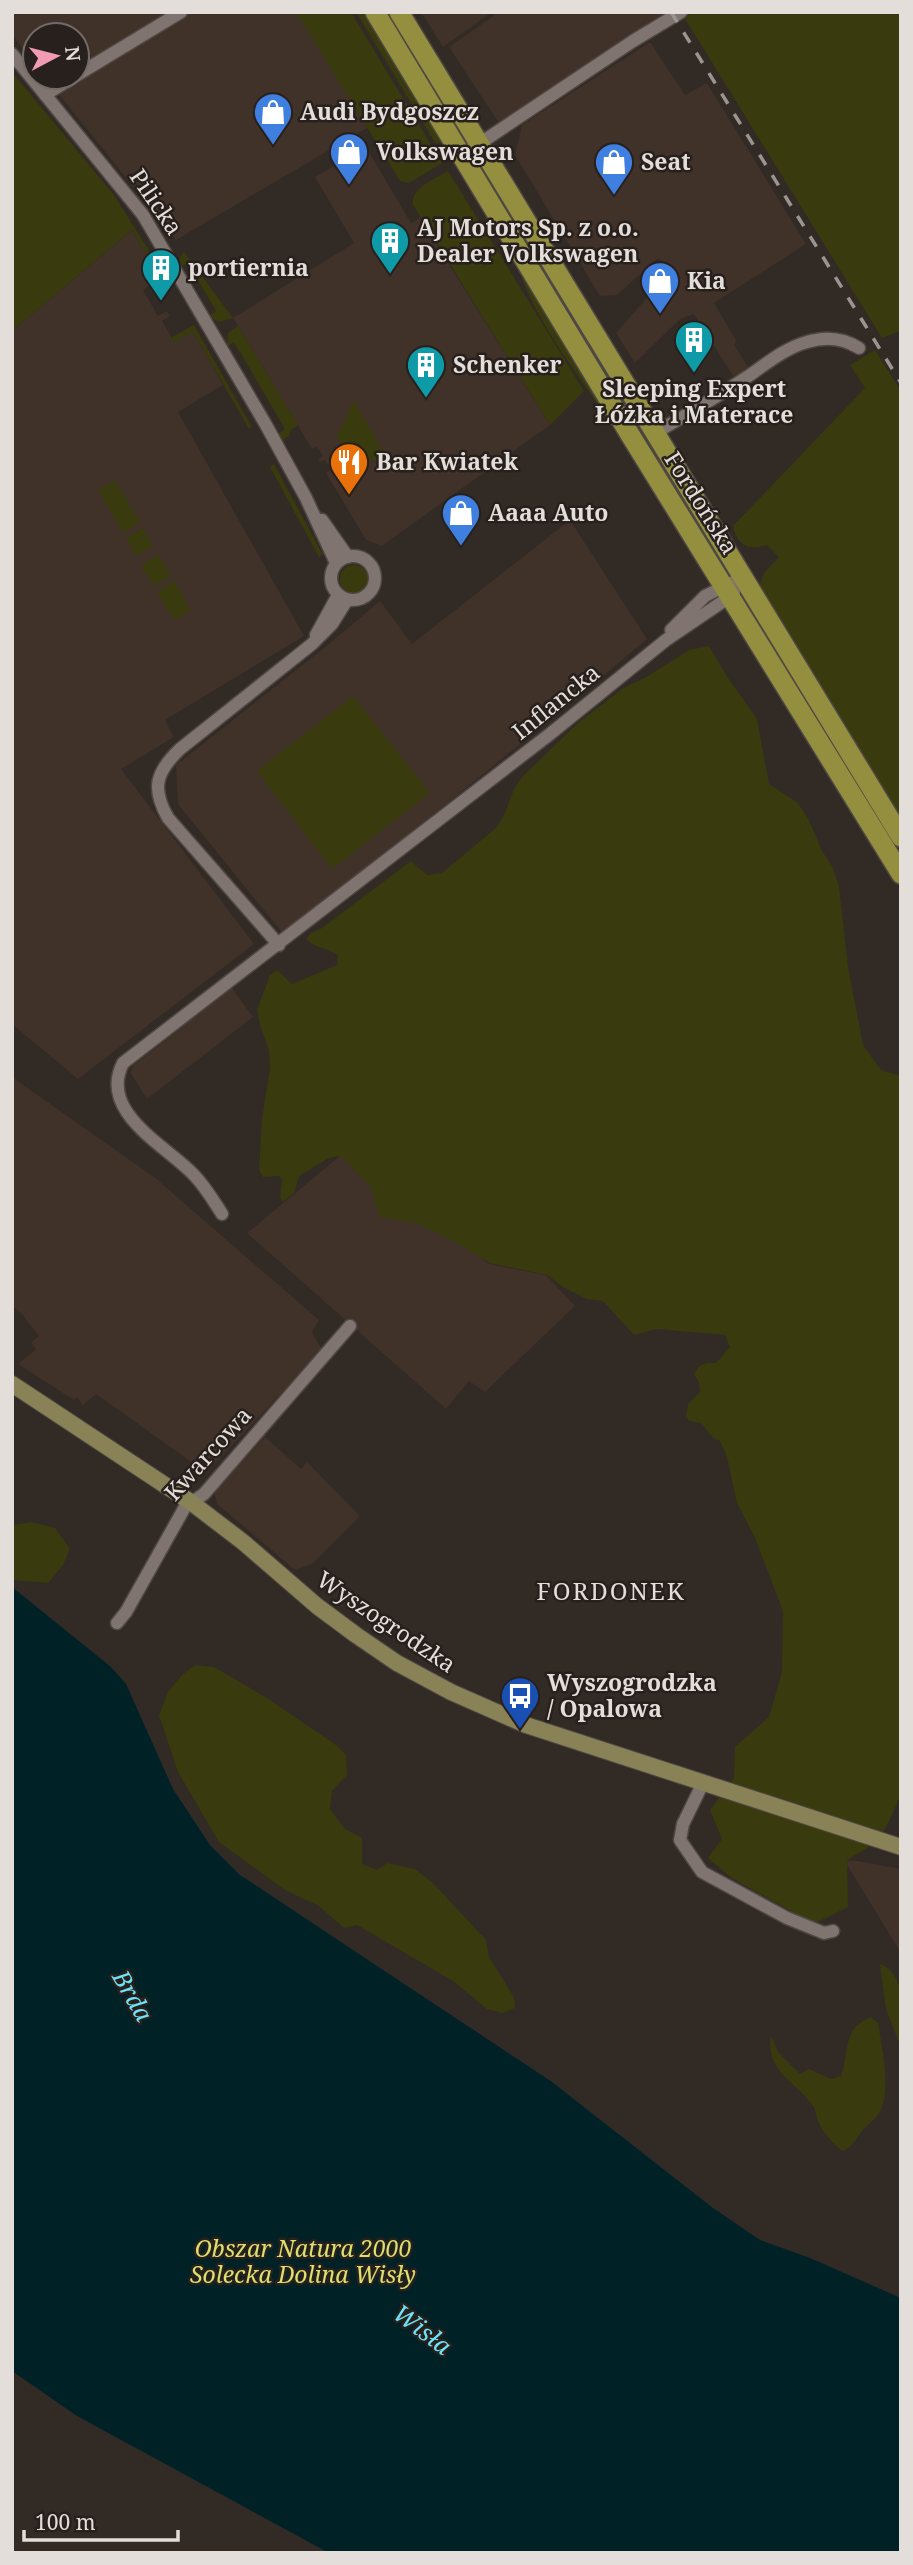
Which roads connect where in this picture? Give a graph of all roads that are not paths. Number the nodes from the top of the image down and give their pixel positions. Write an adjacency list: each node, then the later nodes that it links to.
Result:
1 (181, 12): 6 (street)
2 (375, 12): 10 (main road, Fordońska)
3 (399, 12): 9 (main road, Fordońska)
4 (681, 12): 9 (street)
5 (12, 54): 8 (street, Pilicka)
6 (91, 67)
7 (52, 91): 8 (street)
8 (46, 95): 13 (street, Pilicka)
9 (480, 145): 10 (street); 12 (main road, Fordońska)
10 (461, 156): 14 (main road, Fordońska)
11 (859, 348): 12 (street)
12 (655, 433): 15 (main road, Fordońska)
13 (342, 560): 18 (street); 18 (street)
14 (709, 561): 16 (main road, Fordońska); 17 (street)
15 (743, 577): 16 (street); 20 (main road, Fordońska)
16 (727, 591): 17 (street, Inflancka); 19 (street, Inflancka); 21 (main road, Fordońska)
17 (705, 596): 19 (street, Inflancka)
18 (343, 597): 22 (street)
19 (666, 640): 22 (street, Inflancka)
20 (901, 837)
21 (901, 874)
22 (279, 945): 23 (street, Inflancka)
23 (222, 1214)
24 (346, 1326): 26 (street, Kwarcowa)
25 (12, 1384): 26 (street, Wyszogrodzka)
26 (192, 1503): 27 (street, Kwarcowa); 28 (street, Wyszogrodzka)
27 (117, 1623)
28 (703, 1783): 29 (street, Wyszogrodzka); 30 (street)
29 (901, 1847)
30 (833, 1931)

